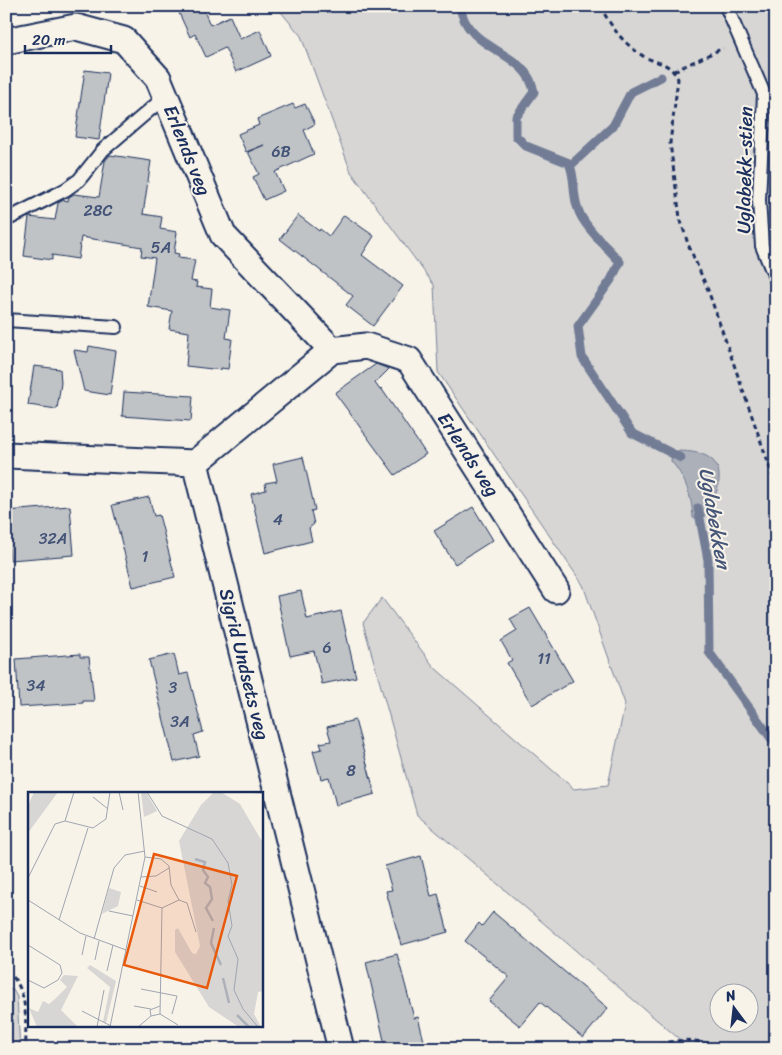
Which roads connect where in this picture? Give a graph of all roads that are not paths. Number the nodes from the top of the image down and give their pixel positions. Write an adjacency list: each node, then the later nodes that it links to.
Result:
1 (726, 6): 5 (lane, Uglabekk-stien)
2 (6, 41): 3 (street, Erlends veg)
3 (166, 96): 4 (lane); 8 (street, Erlends veg)
4 (6, 220)
5 (776, 280)
6 (6, 320): 7 (lane)
7 (116, 327)
8 (332, 350): 10 (street); 11 (street, Erlends veg)
9 (6, 455): 10 (street)
10 (195, 463): 12 (street, Sigrid Undsets veg)
11 (556, 590)
12 (341, 1049)

